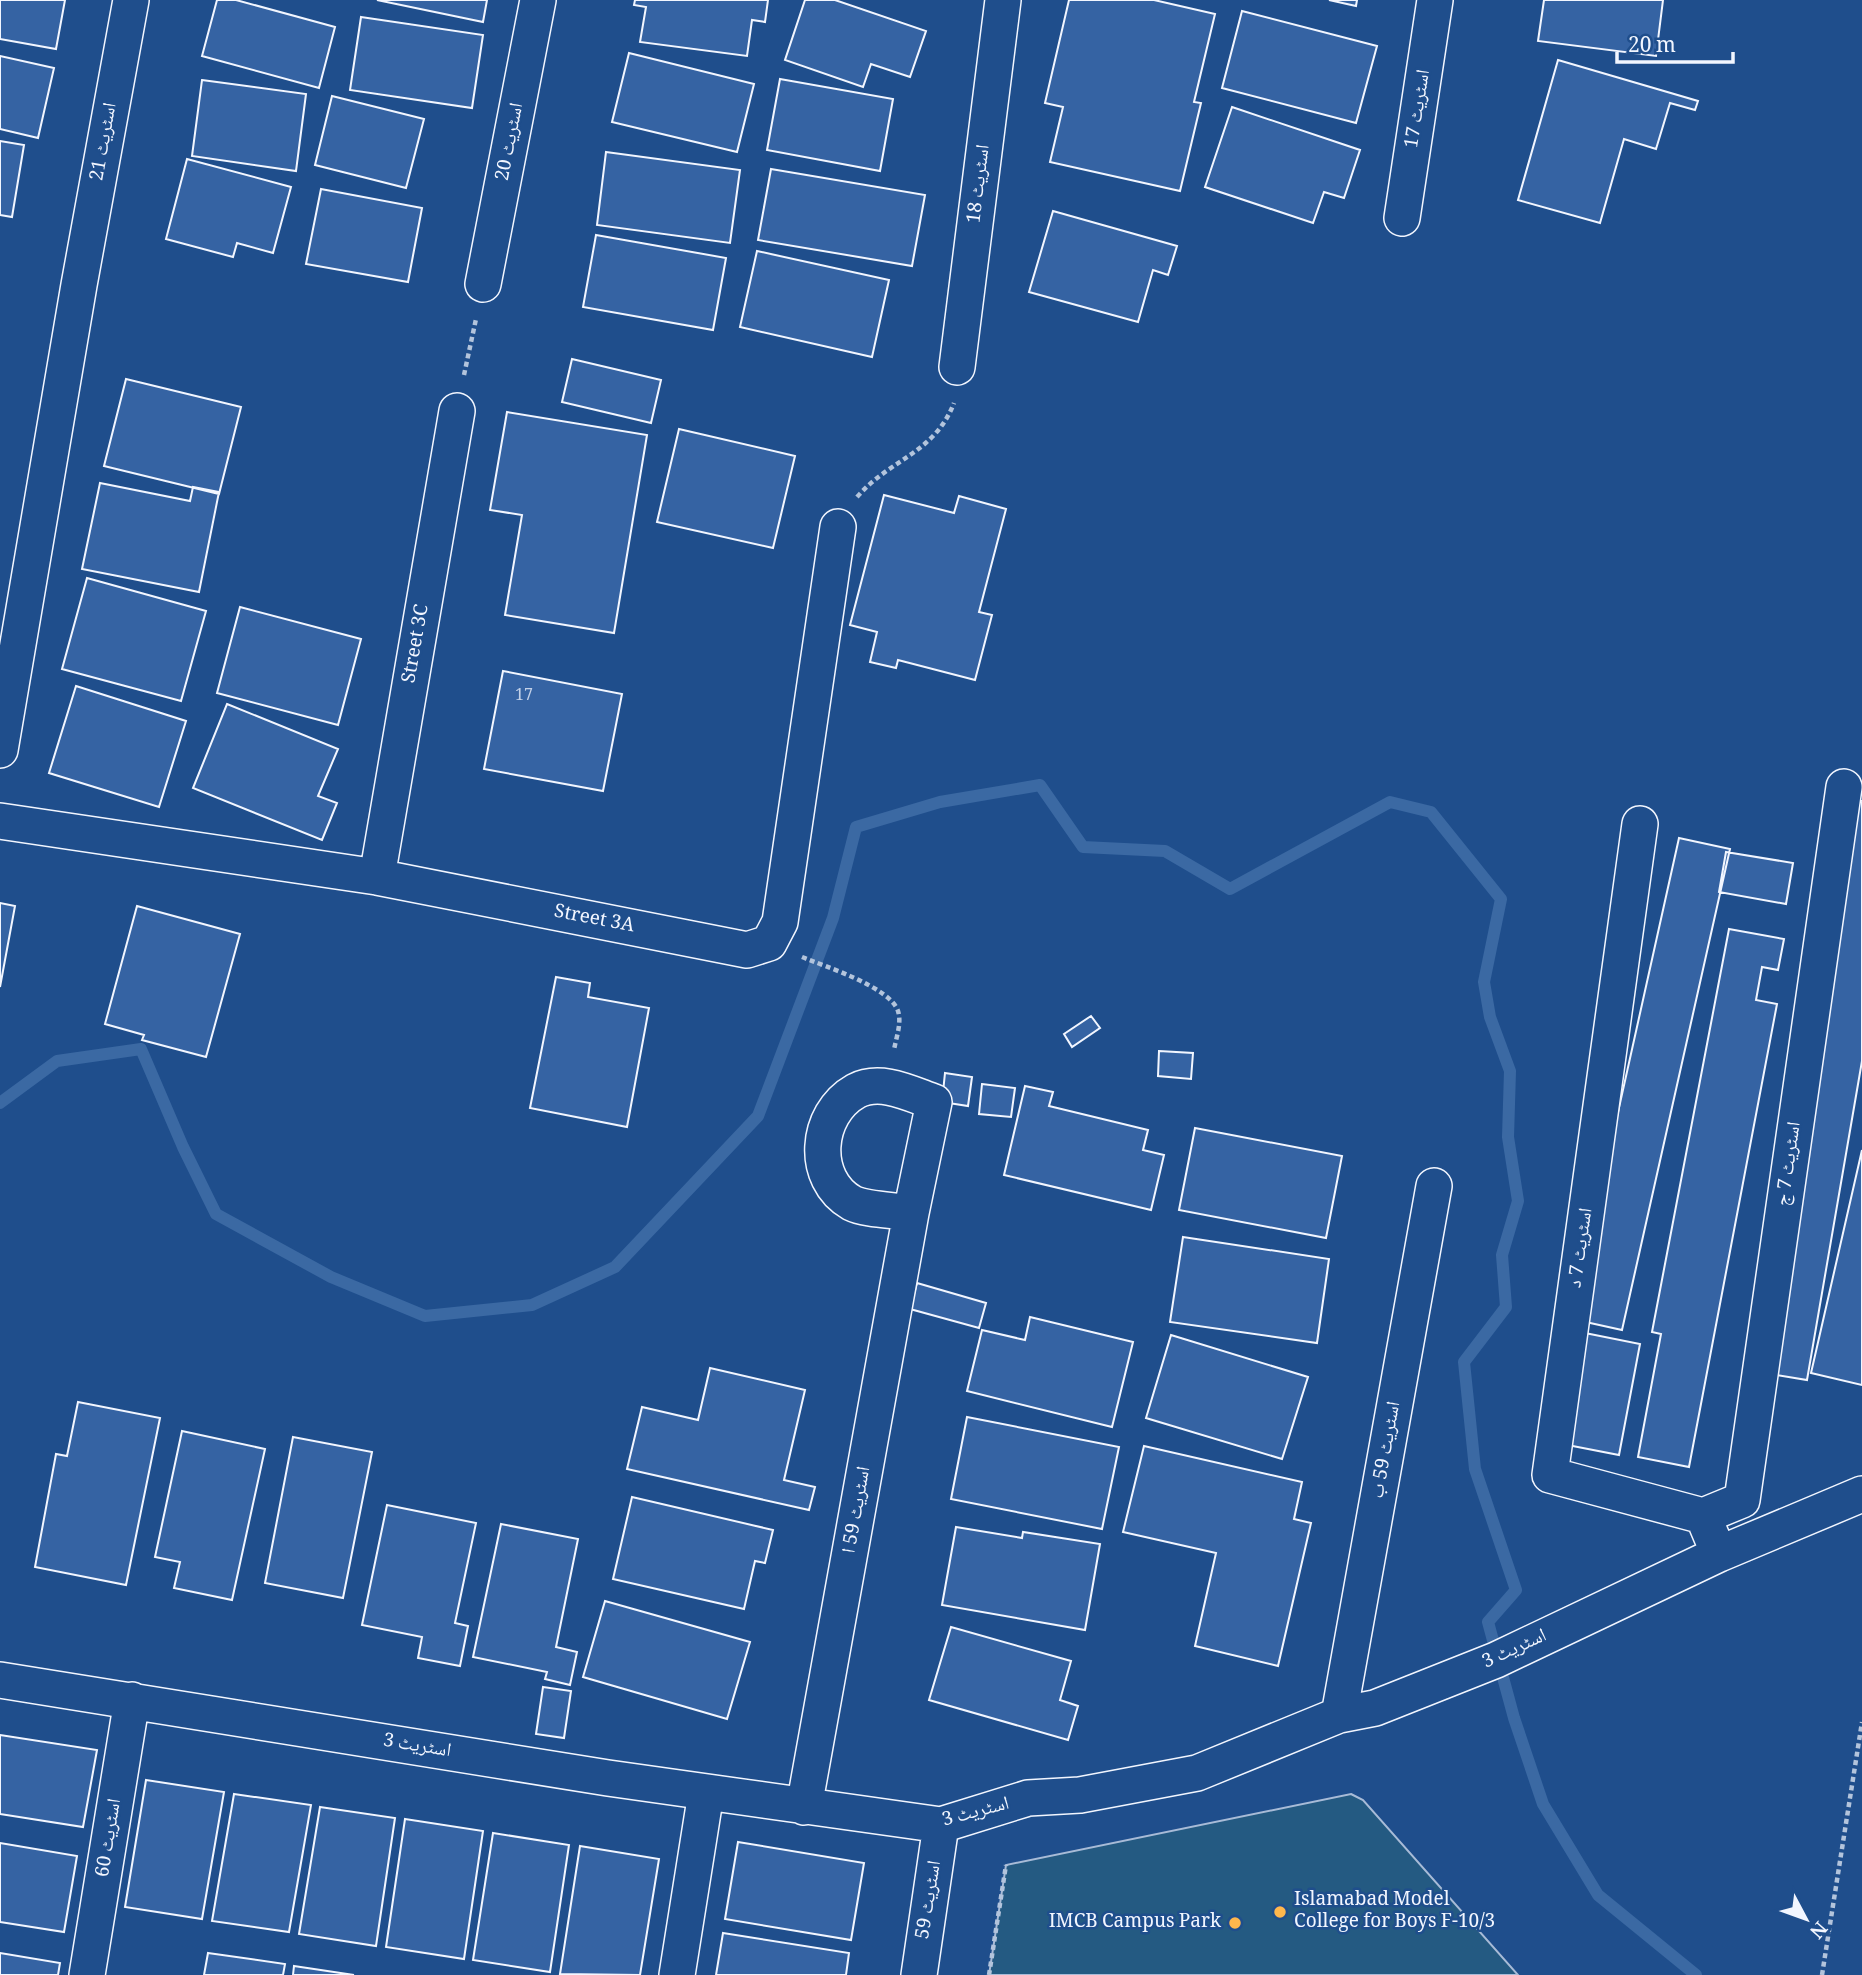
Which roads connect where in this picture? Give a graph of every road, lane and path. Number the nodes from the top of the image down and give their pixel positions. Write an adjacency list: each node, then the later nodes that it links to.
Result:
1 (131, 0): 10 (street, اسٹریٹ 21)
2 (538, 0): 6 (street, اسٹریٹ 20)
3 (1003, 0): 7 (street, اسٹریٹ 18)
4 (1435, 0): 5 (street, اسٹریٹ 17)
5 (1402, 218)
6 (483, 284): 8 (path)
7 (957, 367): 9 (path)
8 (457, 411): 14 (street, Street 3C)
9 (838, 527): 15 (street)
10 (0, 750)
11 (1843, 787): 20 (street, اسٹریٹ 7 ج)
12 (0, 821): 14 (street, Street 3A)
13 (1640, 824): 20 (street, اسٹریٹ 7 د)
14 (377, 877): 15 (street, Street 3A)
15 (769, 943): 16 (path)
16 (886, 1086): 18 (street, اسٹریٹ 59 ا); 18 (street)
17 (1434, 1185): 24 (street, اسٹریٹ 59 ب)
18 (911, 1213): 27 (street, اسٹریٹ 59 ا)
19 (1862, 1494): 21 (street, اسٹریٹ 3)
20 (1703, 1516): 21 (street)
21 (1719, 1554): 24 (street, اسٹریٹ 3)
22 (0, 1680): 23 (street, اسٹریٹ 3)
23 (132, 1700): 26 (street, اسٹریٹ 3); 30 (street, اسٹریٹ 60)
24 (1339, 1715): 28 (street, اسٹریٹ 3)
25 (1862, 1723): 34 (path)
26 (706, 1793): 27 (street, اسٹریٹ 3); 31 (street)
27 (804, 1807): 28 (street, اسٹریٹ 3)
28 (941, 1825): 32 (street, اسٹریٹ 59)
29 (1006, 1865): 33 (path)
30 (87, 1975)
31 (677, 1975)
32 (919, 1975)
33 (989, 1975)
34 (1822, 1975)

